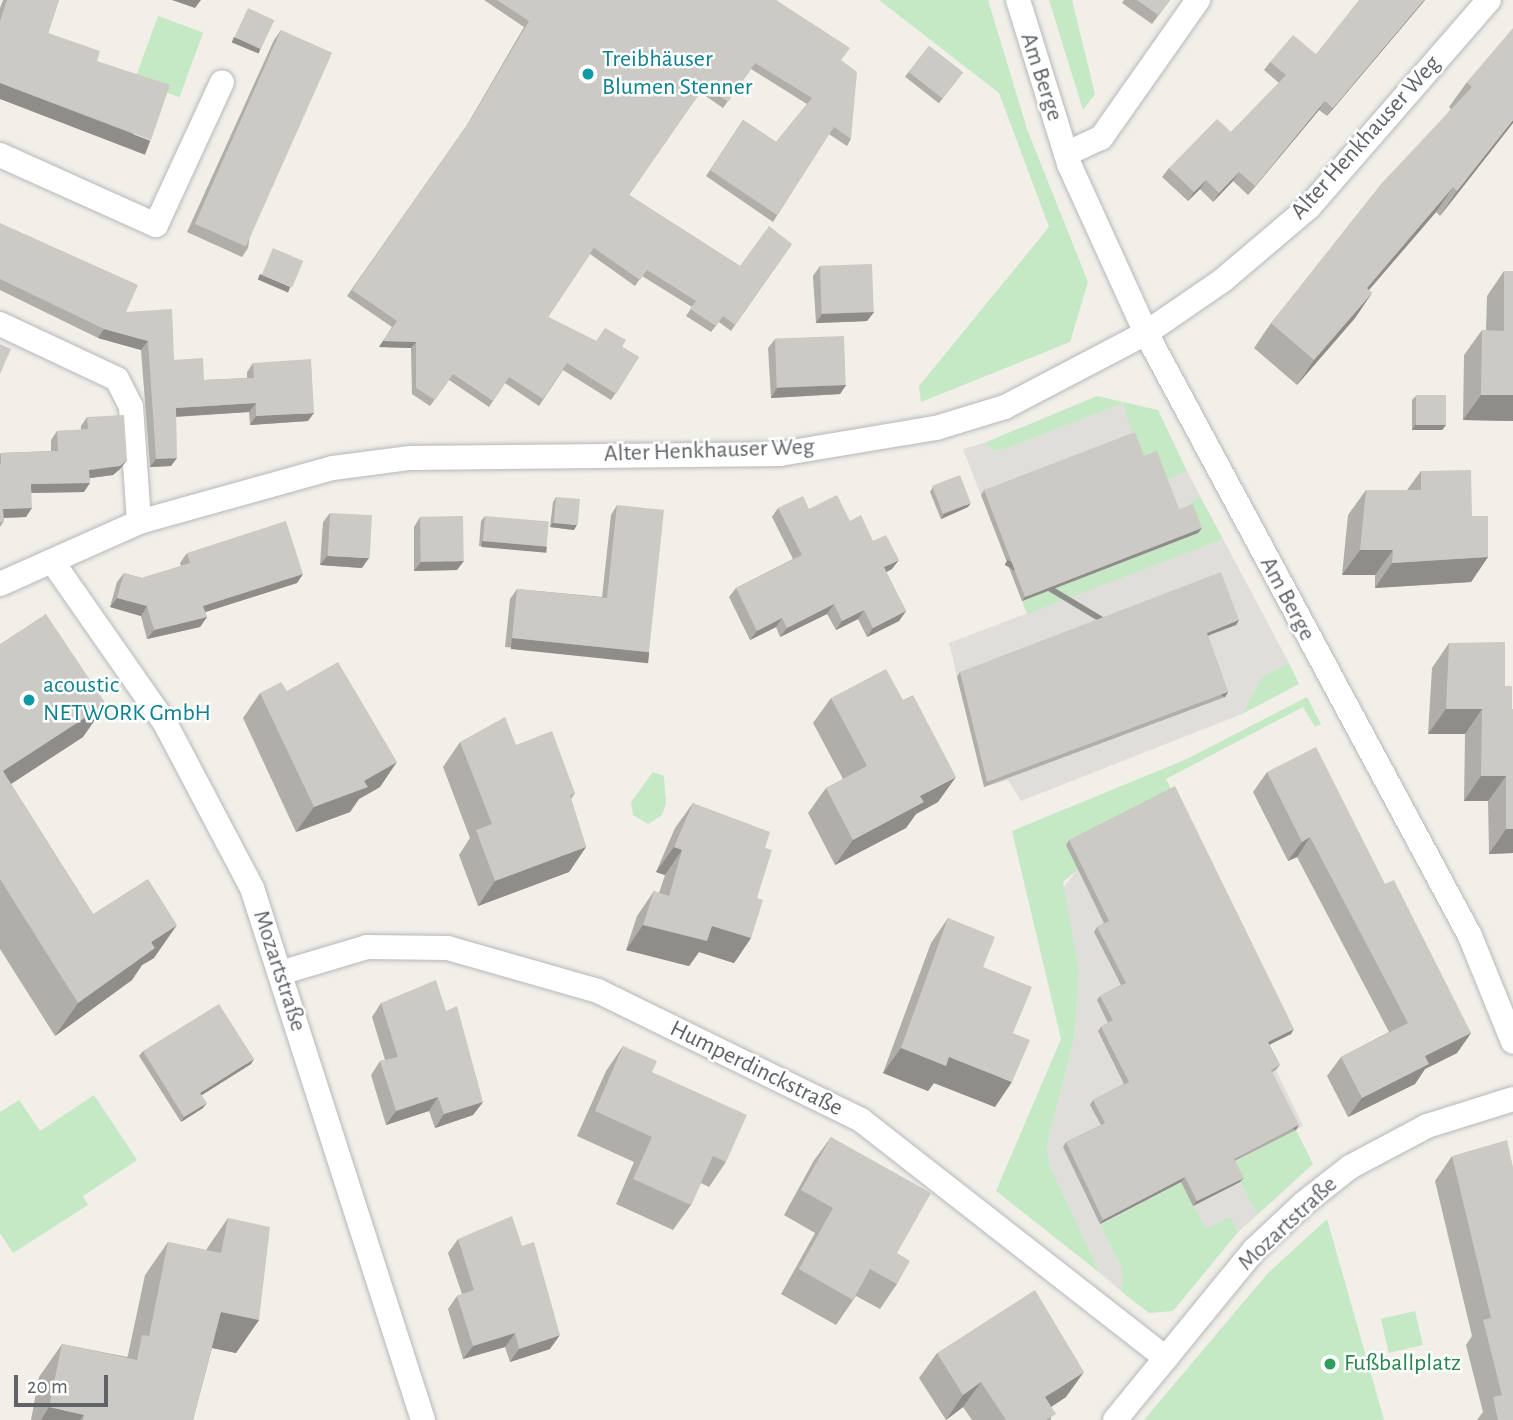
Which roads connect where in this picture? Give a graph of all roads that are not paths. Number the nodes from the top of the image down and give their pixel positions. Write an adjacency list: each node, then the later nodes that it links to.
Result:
1 (1018, 0): 5 (street, Am Berge)
2 (1198, 0): 5 (street, Am Berge)
3 (1489, 0): 8 (street, Alter Henkhauser Weg)
4 (222, 82): 6 (street)
5 (1066, 154): 8 (street, Am Berge)
6 (0, 155)
7 (0, 324): 9 (street)
8 (1146, 333): 9 (street, Alter Henkhauser Weg); 13 (street, Am Berge)
9 (139, 522): 10 (street, Alter Henkhauser Weg)
10 (52, 561): 11 (street, Alter Henkhauser Weg); 12 (street, Mozartstraße)
11 (0, 584)
12 (280, 973): 15 (street, Humperdinckstraße); 16 (street, Mozartstraße)
13 (1513, 1042)
14 (1513, 1099): 15 (street, Mozartstraße)
15 (1166, 1358): 17 (street, Mozartstraße)
16 (423, 1420)
17 (1115, 1420)

